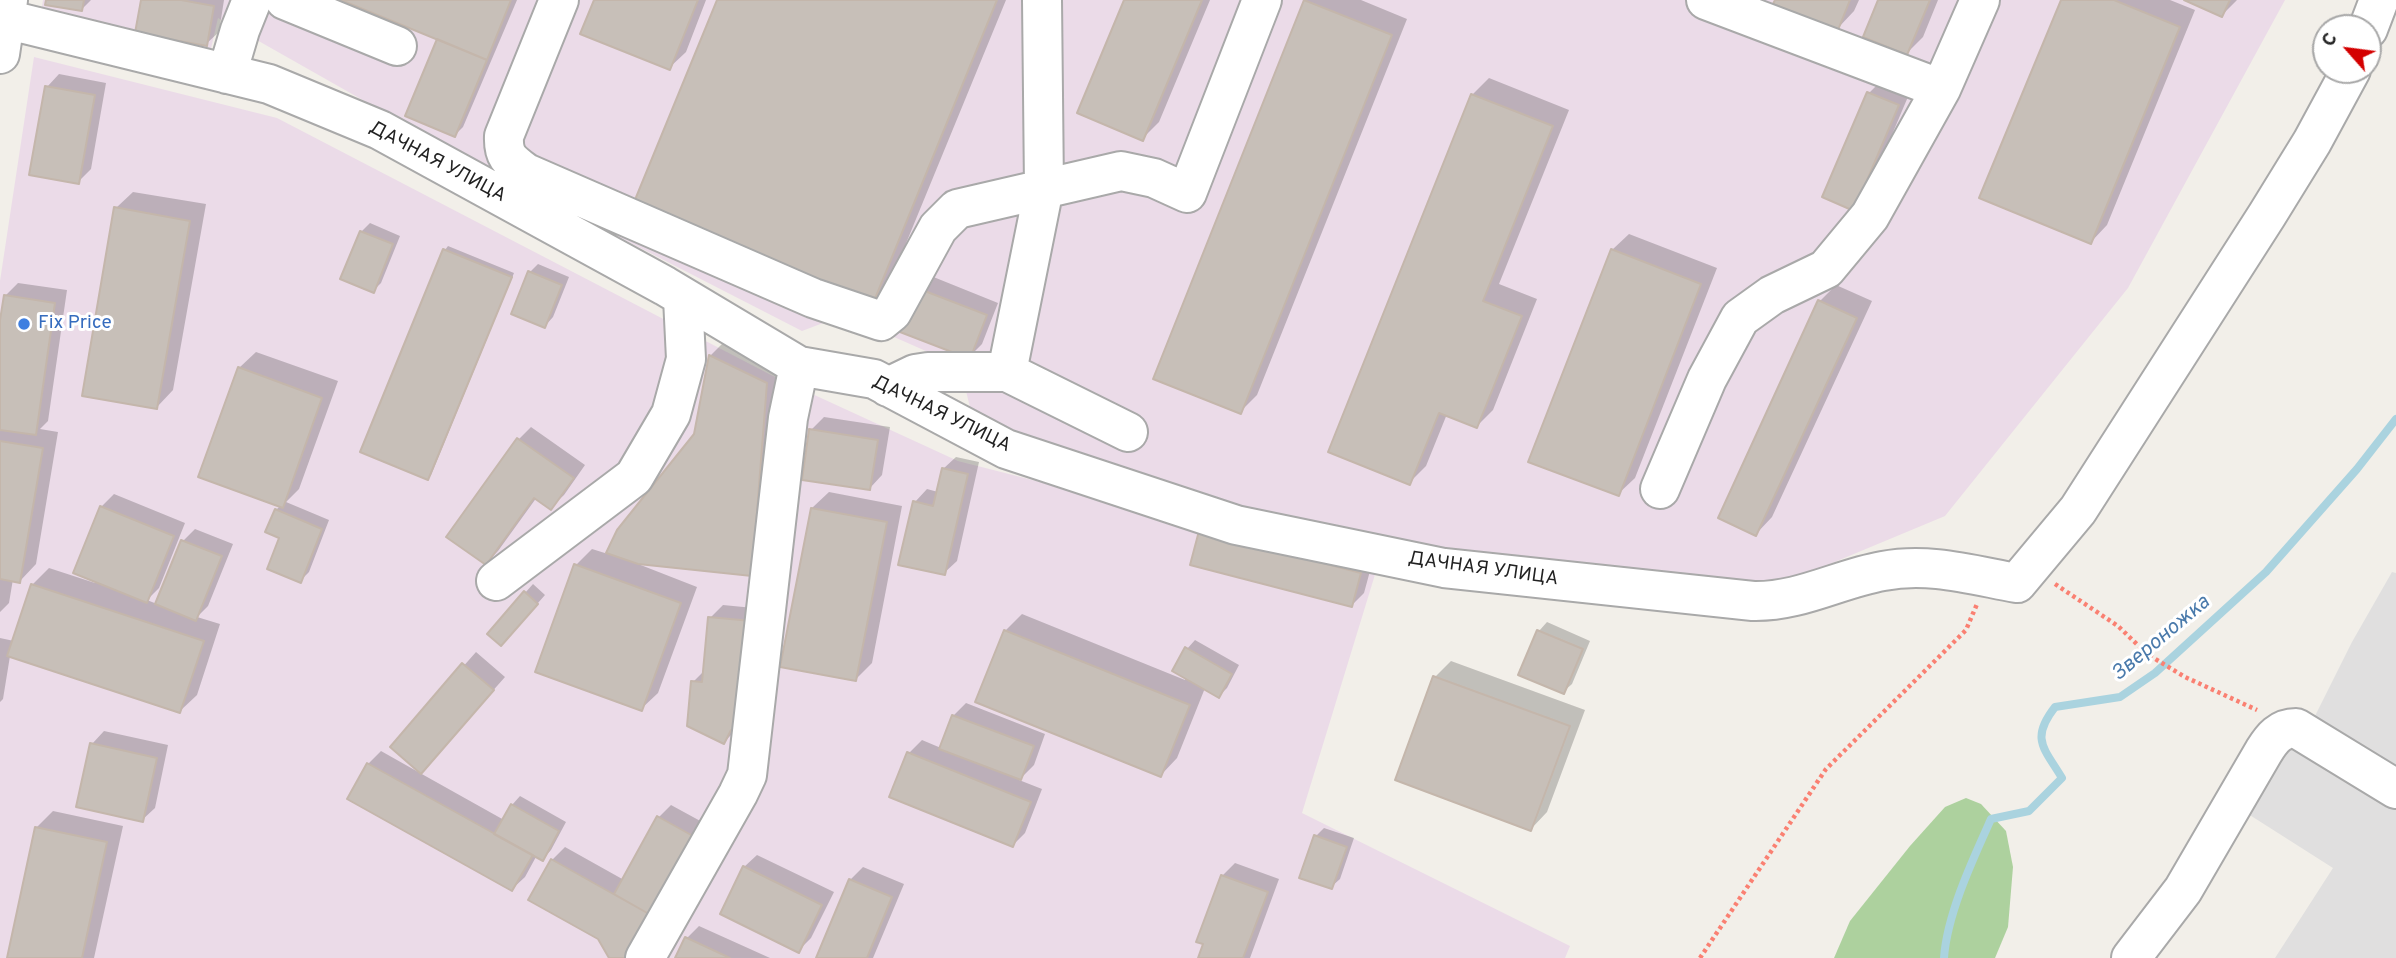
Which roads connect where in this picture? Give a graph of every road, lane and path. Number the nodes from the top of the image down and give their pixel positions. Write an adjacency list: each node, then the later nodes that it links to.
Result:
1 (252, 0): 10 (street)
2 (285, 0): 9 (street)
3 (559, 0): 13 (street)
4 (1042, 0): 13 (street)
5 (1262, 0): 13 (street)
6 (1706, 0): 12 (street)
7 (1980, 0): 12 (street)
8 (4, 24): 10 (street, ДАЧНАЯ УЛИЦА)
9 (397, 46)
10 (227, 74): 14 (street, ДАЧНАЯ УЛИЦА)
11 (2343, 84): 21 (street)
12 (1941, 89): 19 (street)
13 (1044, 188): 16 (street)
14 (683, 298): 15 (street, ДАЧНАЯ УЛИЦА); 20 (street)
15 (799, 366): 17 (street, ДАЧНАЯ УЛИЦА); 24 (street)
16 (1007, 372): 17 (street); 18 (street)
17 (888, 387): 21 (street, ДАЧНАЯ УЛИЦА)
18 (1128, 432)
19 (1660, 489)
20 (496, 580)
21 (2002, 580): 22 (path); 25 (path)
22 (2296, 728): 23 (street); 26 (street)
23 (2396, 789)
24 (645, 958)
25 (1700, 958)
26 (2131, 958)

